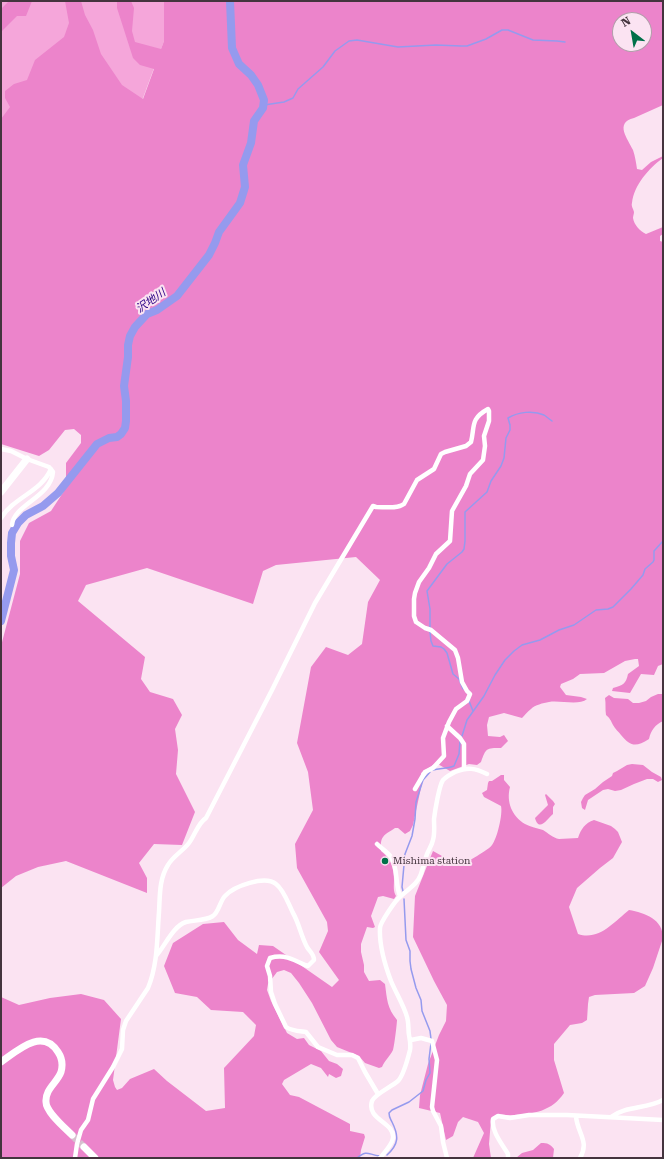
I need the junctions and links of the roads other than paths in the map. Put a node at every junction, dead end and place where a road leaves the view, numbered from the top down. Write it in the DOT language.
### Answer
graph roads {
  1 [pos="1,449"];
  2 [pos="26,459"];
  3 [pos="51,469"];
  4 [pos="1,492"];
  5 [pos="1,518"];
  6 [pos="12,525"];
  7 [pos="447,726"];
  8 [pos="464,769"];
  9 [pos="487,774"];
  10 [pos="415,789"];
  11 [pos="377,844"];
  12 [pos="400,896"];
  13 [pos="156,956"];
  14 [pos="411,1040"];
  15 [pos="1,1062"];
  16 [pos="378,1094"];
  17 [pos="663,1100"];
  18 [pos="576,1116"];
  19 [pos="611,1117"];
  20 [pos="663,1120"];
  21 [pos="72,1135"];
  22 [pos="84,1146"];
  23 [pos="75,1158"];
  24 [pos="94,1158"];
  25 [pos="380,1158"];
  26 [pos="447,1158"];
  27 [pos="508,1158"];
  28 [pos="580,1158"];
  1 -- 2 [label="street"];
  2 -- 3 [label="street"];
  2 -- 4 [label="street"];
  3 -- 5 [label="street"];
  3 -- 6 [label="street"];
  7 -- 8 [label="street"];
  7 -- 10 [label="street"];
  7 -- 13 [label="street"];
  8 -- 9 [label="street"];
  8 -- 12 [label="street"];
  11 -- 12 [label="street"];
  12 -- 14 [label="street"];
  13 -- 16 [label="street"];
  13 -- 23 [label="street"];
  14 -- 16 [label="street"];
  14 -- 26 [label="street"];
  15 -- 21 [label="street"];
  16 -- 25 [label="street"];
  17 -- 19 [label="street"];
  18 -- 19 [label="street"];
  18 -- 27 [label="street"];
  18 -- 28 [label="street"];
  19 -- 20 [label="street"];
  22 -- 24 [label="street"];
}
